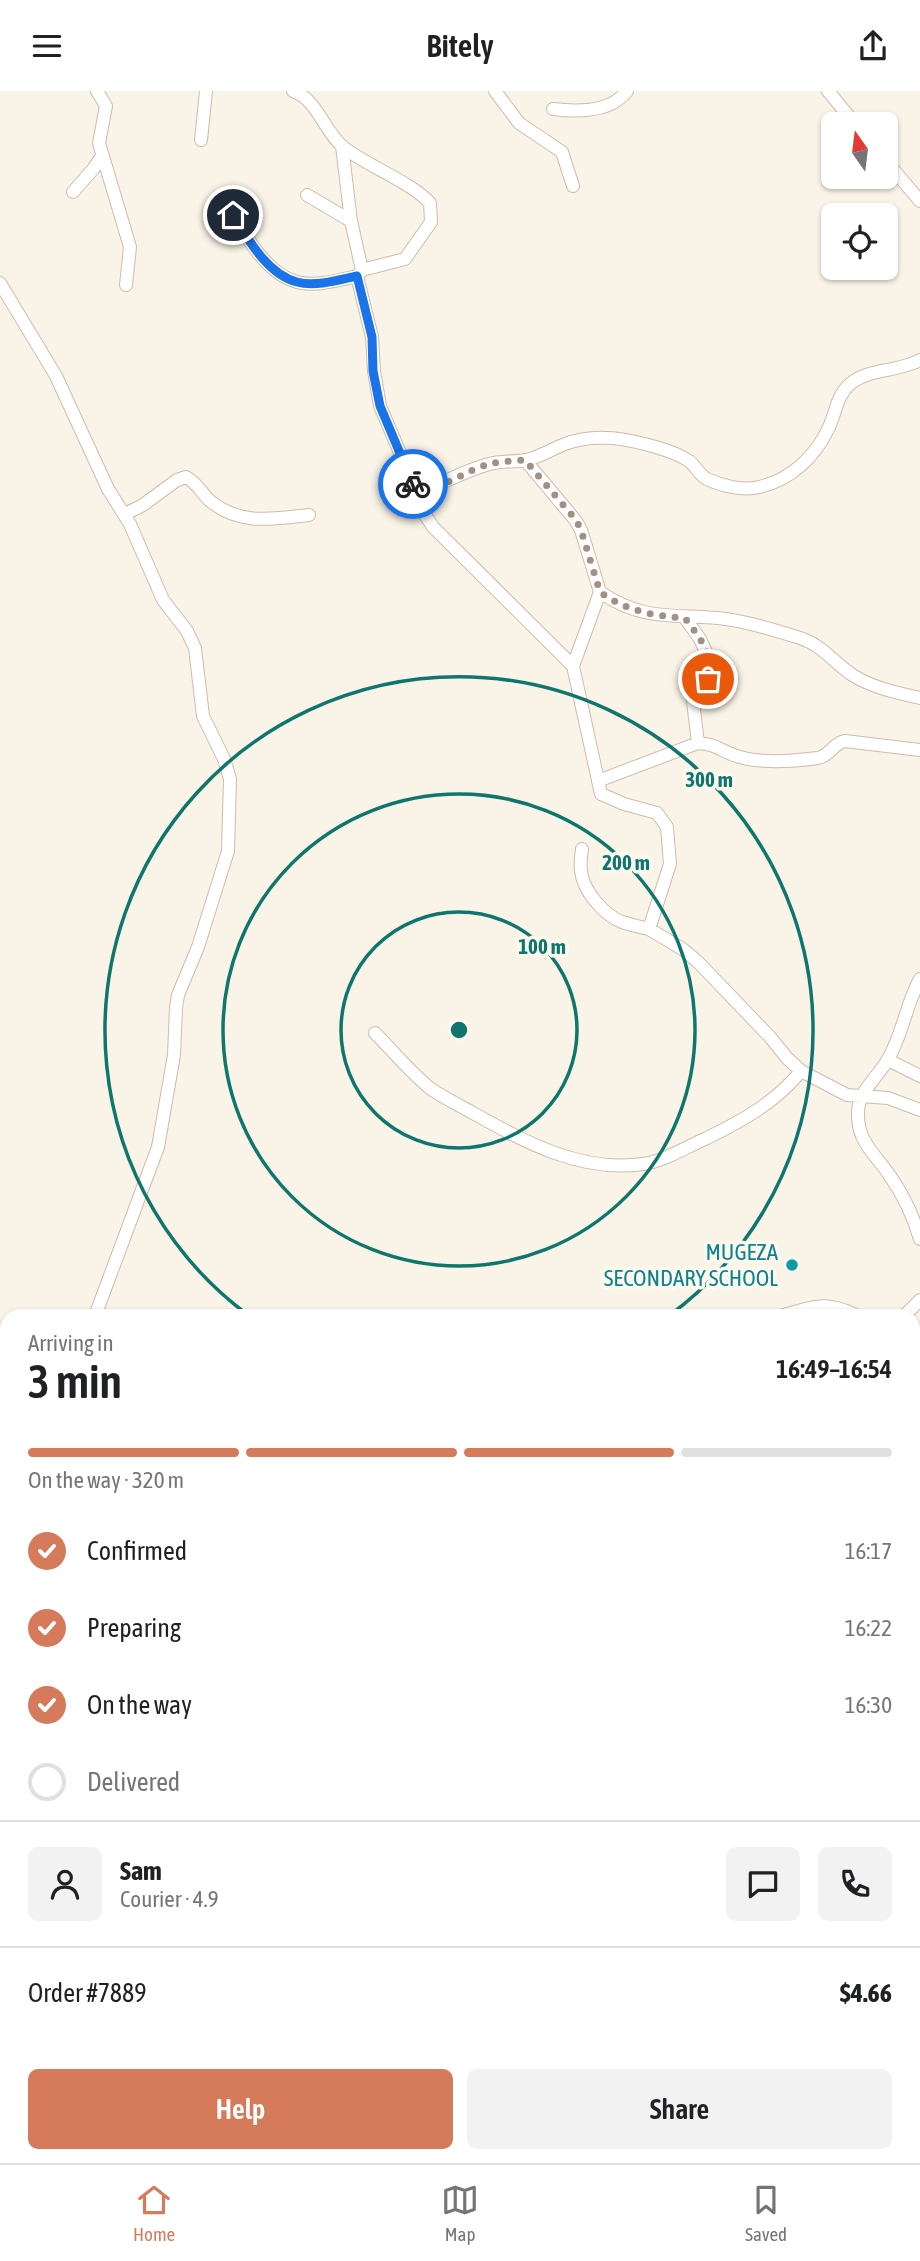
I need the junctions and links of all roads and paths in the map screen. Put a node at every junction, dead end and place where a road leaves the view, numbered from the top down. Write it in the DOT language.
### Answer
graph roads {
  1 [pos="97,91"];
  2 [pos="206,91"];
  3 [pos="495,91"];
  4 [pos="627,91"];
  5 [pos="828,91"];
  6 [pos="299,92"];
  7 [pos="553,109"];
  8 [pos="845,112"];
  9 [pos="201,139"];
  10 [pos="342,146"];
  11 [pos="102,156"];
  12 [pos="898,175"];
  13 [pos="573,186"];
  14 [pos="73,192"];
  15 [pos="307,195"];
  16 [pos="920,201"];
  17 [pos="233,215"];
  18 [pos="351,222"];
  19 [pos="359,273"];
  20 [pos="0,283"];
  21 [pos="126,285"];
  22 [pos="920,360"];
  23 [pos="525,460"];
  24 [pos="415,486"];
  25 [pos="125,514"];
  26 [pos="309,515"];
  27 [pos="600,592"];
  28 [pos="685,618"];
  29 [pos="573,666"];
  30 [pos="920,698"];
  31 [pos="698,743"];
  32 [pos="920,750"];
  33 [pos="598,782"];
  34 [pos="582,849"];
  35 [pos="649,929"];
  36 [pos="920,979"];
  37 [pos="375,1033"];
  38 [pos="888,1060"];
  39 [pos="801,1070"];
  40 [pos="920,1076"];
  41 [pos="863,1095"];
  42 [pos="920,1110"];
  43 [pos="920,1238"];
  44 [pos="98,1309"];
  45 [pos="809,1309"];
  46 [pos="842,1309"];
  1 -- 11 [label="street"];
  2 -- 9 [label="street"];
  3 -- 13 [label="street"];
  4 -- 7 [label="street"];
  5 -- 8 [label="street"];
  6 -- 10 [label="street"];
  10 -- 18 [label="street"];
  10 -- 19 [label="street"];
  11 -- 14 [label="street"];
  11 -- 21 [label="street"];
  12 -- 16 [label="street"];
  15 -- 18 [label="street"];
  17 -- 19 [label="street"];
  18 -- 19 [label="street"];
  19 -- 24 [label="street"];
  20 -- 25 [label="street"];
  22 -- 23 [label="street"];
  23 -- 24 [label="street"];
  23 -- 27 [label="street"];
  24 -- 29 [label="street"];
  25 -- 26 [label="street"];
  25 -- 44 [label="street"];
  27 -- 28 [label="street"];
  27 -- 29 [label="street"];
  28 -- 30 [label="street"];
  28 -- 31 [label="street"];
  29 -- 33 [label="street"];
  31 -- 32 [label="street"];
  31 -- 33 [label="street"];
  33 -- 35 [label="street"];
  34 -- 35 [label="street"];
  35 -- 39 [label="street"];
  36 -- 38 [label="street"];
  37 -- 39 [label="street"];
  38 -- 40 [label="street"];
  38 -- 41 [label="street"];
  39 -- 41 [label="street"];
  41 -- 42 [label="street"];
  41 -- 43 [label="street"];
  45 -- 46 [label="street"];
}
